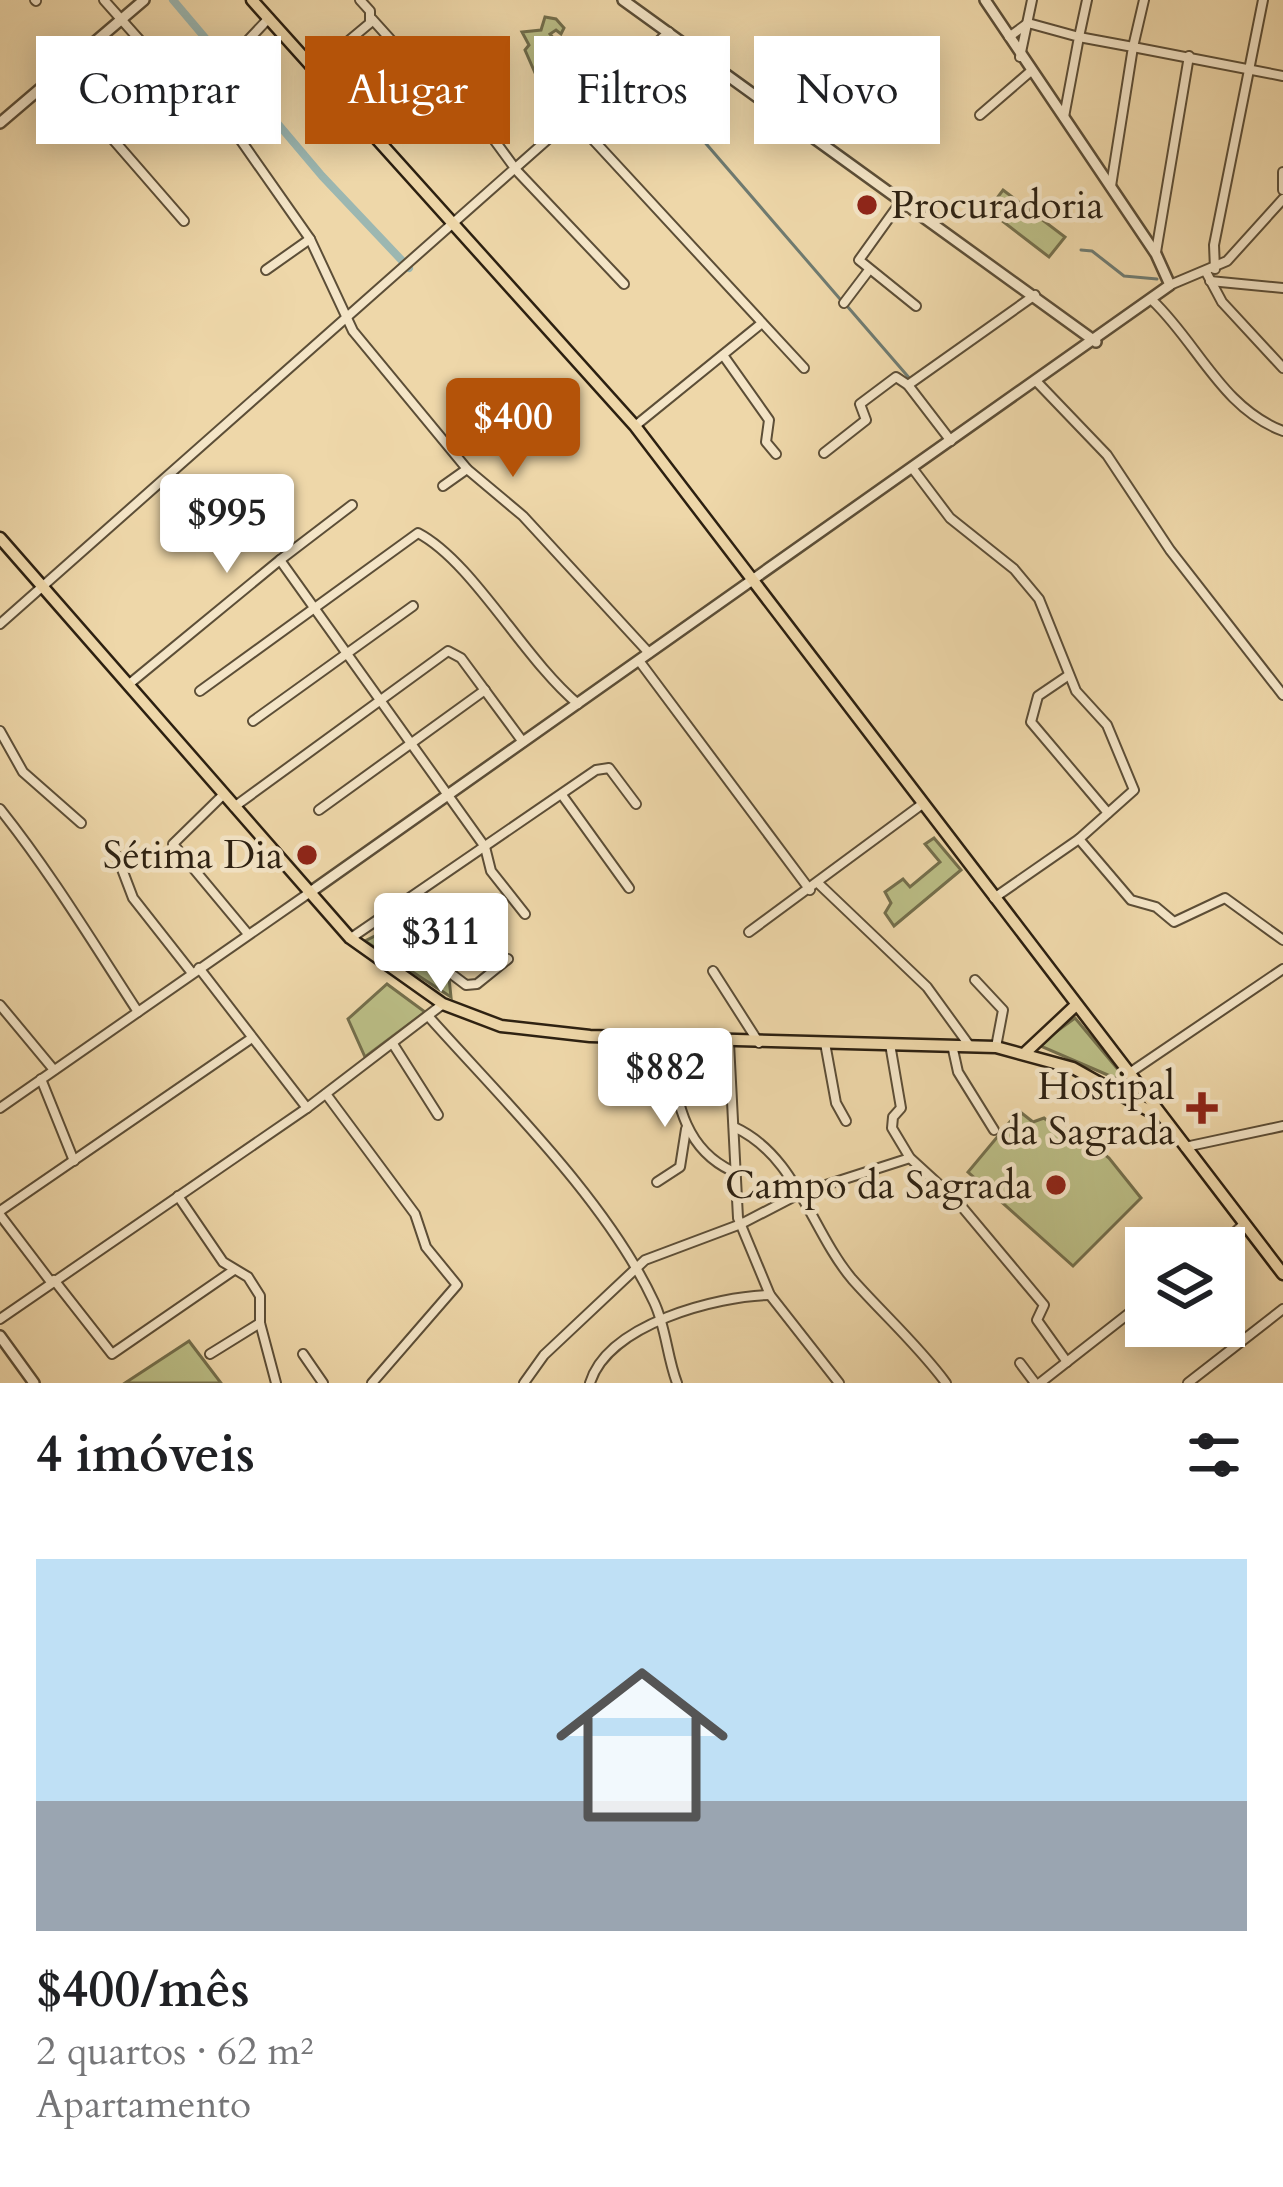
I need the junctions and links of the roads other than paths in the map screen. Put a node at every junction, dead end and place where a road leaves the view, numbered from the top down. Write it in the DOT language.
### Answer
graph roads {
  1 [pos="104,0"];
  2 [pos="144,0"];
  3 [pos="252,0"];
  4 [pos="360,0"];
  5 [pos="622,0"];
  6 [pos="985,0"];
  7 [pos="1032,0"];
  8 [pos="1087,0"];
  9 [pos="1144,0"];
  10 [pos="1263,0"];
  11 [pos="269,18"];
  12 [pos="372,19"];
  13 [pos="121,20"];
  14 [pos="1028,23"];
  15 [pos="670,32"];
  16 [pos="102,36"];
  17 [pos="252,36"];
  18 [pos="353,36"];
  19 [pos="666,36"];
  20 [pos="1079,37"];
  21 [pos="1008,38"];
  22 [pos="1133,47"];
  23 [pos="305,56"];
  24 [pos="1189,56"];
  25 [pos="1020,57"];
  26 [pos="1249,67"];
  27 [pos="1030,71"];
  28 [pos="1283,76"];
  29 [pos="36,93"];
  30 [pos="980,115"];
  31 [pos="1064,117"];
  32 [pos="0,123"];
  33 [pos="117,144"];
  34 [pos="383,144"];
  35 [pos="547,144"];
  36 [pos="597,144"];
  37 [pos="518,171"];
  38 [pos="1283,172"];
  39 [pos="1110,189"];
  40 [pos="1282,192"];
  41 [pos="902,200"];
  42 [pos="184,221"];
  43 [pos="456,226"];
  44 [pos="310,239"];
  45 [pos="1156,254"];
  46 [pos="1212,268"];
  47 [pos="266,270"];
  48 [pos="869,270"];
  49 [pos="624,284"];
  50 [pos="1170,285"];
  51 [pos="1279,289"];
  52 [pos="1037,295"];
  53 [pos="1283,299"];
  54 [pos="1154,301"];
  55 [pos="844,302"];
  56 [pos="916,305"];
  57 [pos="349,319"];
  58 [pos="762,323"];
  59 [pos="1096,341"];
  60 [pos="723,355"];
  61 [pos="804,368"];
  62 [pos="1283,368"];
  63 [pos="1037,382"];
  64 [pos="908,385"];
  65 [pos="635,427"];
  66 [pos="1283,431"];
  67 [pos="952,442"];
  68 [pos="824,453"];
  69 [pos="776,454"];
  70 [pos="467,469"];
  71 [pos="913,469"];
  72 [pos="443,486"];
  73 [pos="352,505"];
  74 [pos="0,538"];
  75 [pos="280,560"];
  76 [pos="752,582"];
  77 [pos="44,588"];
  78 [pos="413,606"];
  79 [pos="314,609"];
  80 [pos="0,624"];
  81 [pos="348,654"];
  82 [pos="645,658"];
  83 [pos="1069,675"];
  84 [pos="127,686"];
  85 [pos="485,690"];
  86 [pos="200,691"];
  87 [pos="1283,695"];
  88 [pos="377,701"];
  89 [pos="578,704"];
  90 [pos="253,721"];
  91 [pos="0,731"];
  92 [pos="523,742"];
  93 [pos="412,747"];
  94 [pos="224,794"];
  95 [pos="562,795"];
  96 [pos="447,796"];
  97 [pos="636,803"];
  98 [pos="921,805"];
  99 [pos="234,807"];
  100 [pos="0,809"];
  101 [pos="319,810"];
  102 [pos="1108,813"];
  103 [pos="81,823"];
  104 [pos="1079,839"];
  105 [pos="485,847"];
  106 [pos="117,856"];
  107 [pos="814,887"];
  108 [pos="629,888"];
  109 [pos="309,893"];
  110 [pos="994,898"];
  111 [pos="391,913"];
  112 [pos="525,914"];
  113 [pos="749,932"];
  114 [pos="248,934"];
  115 [pos="350,938"];
  116 [pos="1283,940"];
  117 [pos="508,959"];
  118 [pos="1283,969"];
  119 [pos="195,971"];
  120 [pos="712,971"];
  121 [pos="975,980"];
  122 [pos="443,1004"];
  123 [pos="0,1005"];
  124 [pos="1076,1006"];
  125 [pos="138,1012"];
  126 [pos="429,1017"];
  127 [pos="249,1040"];
  128 [pos="667,1041"];
  129 [pos="729,1043"];
  130 [pos="759,1043"];
  131 [pos="825,1043"];
  132 [pos="393,1044"];
  133 [pos="890,1044"];
  134 [pos="952,1045"];
  135 [pos="969,1045"];
  136 [pos="996,1047"];
  137 [pos="1026,1052"];
  138 [pos="54,1070"];
  139 [pos="1128,1074"];
  140 [pos="41,1079"];
  141 [pos="326,1094"];
  142 [pos="0,1108"];
  143 [pos="307,1108"];
  144 [pos="438,1115"];
  145 [pos="1161,1118"];
  146 [pos="846,1120"];
  147 [pos="1283,1126"];
  148 [pos="687,1127"];
  149 [pos="734,1127"];
  150 [pos="994,1130"];
  151 [pos="1185,1147"];
  152 [pos="910,1158"];
  153 [pos="74,1161"];
  154 [pos="733,1171"];
  155 [pos="657,1182"];
  156 [pos="801,1192"];
  157 [pos="178,1196"];
  158 [pos="0,1213"];
  159 [pos="1244,1224"];
  160 [pos="741,1225"];
  161 [pos="1241,1227"];
  162 [pos="634,1269"];
  163 [pos="234,1270"];
  164 [pos="1283,1274"];
  165 [pos="52,1281"];
  166 [pos="770,1294"];
  167 [pos="1283,1310"];
  168 [pos="1125,1316"];
  169 [pos="0,1319"];
  170 [pos="661,1321"];
  171 [pos="260,1323"];
  172 [pos="0,1336"];
  173 [pos="210,1354"];
  174 [pos="303,1354"];
  175 [pos="1067,1362"];
  176 [pos="1020,1364"];
  177 [pos="34,1383"];
  178 [pos="275,1383"];
  179 [pos="323,1383"];
  180 [pos="372,1383"];
  181 [pos="524,1383"];
  182 [pos="590,1383"];
  183 [pos="676,1383"];
  184 [pos="839,1383"];
  185 [pos="946,1383"];
  186 [pos="1038,1383"];
  187 [pos="1188,1383"];
  1 -- 13 [label="street"];
  2 -- 13 [label="street"];
  3 -- 11 [label="main road"];
  4 -- 12 [label="street"];
  5 -- 15 [label="street"];
  6 -- 21 [label="street"];
  7 -- 14 [label="street"];
  8 -- 20 [label="street"];
  9 -- 22 [label="street"];
  10 -- 26 [label="street"];
  11 -- 17 [label="street"];
  11 -- 23 [label="main road"];
  12 -- 18 [label="street"];
  12 -- 37 [label="street"];
  13 -- 16 [label="street"];
  13 -- 44 [label="street"];
  14 -- 20 [label="street"];
  14 -- 21 [label="street"];
  14 -- 25 [label="street"];
  15 -- 19 [label="street"];
  15 -- 41 [label="street"];
  20 -- 22 [label="street"];
  20 -- 31 [label="street"];
  21 -- 25 [label="street"];
  22 -- 24 [label="street"];
  22 -- 39 [label="street"];
  24 -- 26 [label="street"];
  24 -- 45 [label="street"];
  25 -- 27 [label="street"];
  26 -- 28 [label="street"];
  26 -- 46 [label="street"];
  27 -- 30 [label="street"];
  27 -- 31 [label="street"];
  29 -- 32 [label="street"];
  31 -- 39 [label="street"];
  33 -- 42 [label="street"];
  34 -- 43 [label="main road"];
  35 -- 37 [label="street"];
  36 -- 58 [label="street"];
  37 -- 43 [label="street"];
  37 -- 49 [label="street"];
  38 -- 40 [label="street"];
  39 -- 45 [label="street"];
  40 -- 46 [label="street"];
  41 -- 48 [label="street"];
  41 -- 52 [label="street"];
  43 -- 57 [label="street"];
  43 -- 65 [label="main road"];
  44 -- 47 [label="street"];
  44 -- 57 [label="street"];
  45 -- 50 [label="street"];
  46 -- 50 [label="street"];
  46 -- 51 [label="street"];
  46 -- 62 [label="street"];
  48 -- 55 [label="street"];
  48 -- 56 [label="street"];
  50 -- 54 [label="street"];
  51 -- 53 [label="street"];
  52 -- 59 [label="street"];
  52 -- 64 [label="street"];
  54 -- 59 [label="street"];
  54 -- 66 [label="street"];
  57 -- 70 [label="street"];
  57 -- 77 [label="street"];
  58 -- 60 [label="street"];
  58 -- 61 [label="street"];
  59 -- 63 [label="street"];
  60 -- 65 [label="street"];
  60 -- 69 [label="street"];
  63 -- 67 [label="street"];
  63 -- 87 [label="street"];
  64 -- 67 [label="street"];
  64 -- 68 [label="street"];
  65 -- 76 [label="main road"];
  67 -- 71 [label="street"];
  70 -- 72 [label="street"];
  70 -- 82 [label="street"];
  71 -- 76 [label="street"];
  71 -- 83 [label="street"];
  73 -- 75 [label="street"];
  74 -- 77 [label="main road"];
  75 -- 79 [label="street"];
  75 -- 84 [label="street"];
  76 -- 82 [label="street"];
  76 -- 98 [label="main road"];
  77 -- 80 [label="street"];
  77 -- 84 [label="main road"];
  78 -- 81 [label="street"];
  79 -- 81 [label="street"];
  79 -- 86 [label="street"];
  79 -- 89 [label="street"];
  81 -- 88 [label="street"];
  81 -- 90 [label="street"];
  82 -- 89 [label="street"];
  82 -- 107 [label="street"];
  83 -- 102 [label="street"];
  83 -- 102 [label="street"];
  84 -- 94 [label="main road"];
  85 -- 88 [label="street"];
  85 -- 92 [label="street"];
  85 -- 93 [label="street"];
  88 -- 93 [label="street"];
  88 -- 99 [label="street"];
  89 -- 92 [label="street"];
  91 -- 103 [label="street"];
  92 -- 96 [label="street"];
  93 -- 96 [label="street"];
  93 -- 101 [label="street"];
  94 -- 99 [label="main road"];
  94 -- 114 [label="street"];
  95 -- 97 [label="street"];
  95 -- 105 [label="street"];
  95 -- 108 [label="street"];
  96 -- 105 [label="street"];
  96 -- 109 [label="street"];
  98 -- 107 [label="street"];
  98 -- 110 [label="main road"];
  99 -- 109 [label="main road"];
  100 -- 125 [label="street"];
  102 -- 104 [label="street"];
  104 -- 110 [label="street"];
  104 -- 116 [label="street"];
  105 -- 111 [label="street"];
  105 -- 112 [label="street"];
  106 -- 119 [label="street"];
  107 -- 113 [label="street"];
  107 -- 135 [label="street"];
  109 -- 114 [label="street"];
  109 -- 115 [label="main road"];
  110 -- 124 [label="main road"];
  111 -- 115 [label="street"];
  111 -- 117 [label="street"];
  114 -- 119 [label="street"];
  115 -- 122 [label="main road"];
  118 -- 139 [label="street"];
  119 -- 125 [label="street"];
  119 -- 127 [label="street"];
  120 -- 130 [label="street"];
  121 -- 136 [label="street"];
  122 -- 126 [label="street"];
  122 -- 128 [label="main road"];
  123 -- 138 [label="street"];
  124 -- 137 [label="main road"];
  124 -- 139 [label="main road"];
  125 -- 138 [label="street"];
  126 -- 132 [label="street"];
  126 -- 162 [label="street"];
  127 -- 143 [label="street"];
  127 -- 153 [label="street"];
  128 -- 129 [label="main road"];
  128 -- 148 [label="street"];
  129 -- 130 [label="main road"];
  129 -- 149 [label="street"];
  130 -- 131 [label="main road"];
  131 -- 133 [label="main road"];
  131 -- 146 [label="street"];
  132 -- 141 [label="street"];
  132 -- 144 [label="street"];
  133 -- 134 [label="main road"];
  133 -- 152 [label="street"];
  134 -- 135 [label="main road"];
  134 -- 150 [label="street"];
  135 -- 136 [label="main road"];
  136 -- 137 [label="main road"];
  137 -- 145 [label="main road"];
  138 -- 140 [label="street"];
  139 -- 145 [label="main road"];
  140 -- 142 [label="street"];
  140 -- 153 [label="street"];
  141 -- 143 [label="street"];
  141 -- 180 [label="street"];
  143 -- 157 [label="street"];
  145 -- 151 [label="main road"];
  147 -- 151 [label="street"];
  148 -- 154 [label="street"];
  148 -- 155 [label="street"];
  149 -- 154 [label="street"];
  149 -- 156 [label="street"];
  151 -- 159 [label="main road"];
  152 -- 156 [label="street"];
  152 -- 175 [label="street"];
  153 -- 158 [label="street"];
  154 -- 160 [label="street"];
  156 -- 160 [label="street"];
  156 -- 185 [label="street"];
  157 -- 163 [label="street"];
  157 -- 165 [label="street"];
  158 -- 165 [label="street"];
  159 -- 161 [label="street"];
  159 -- 164 [label="main road"];
  160 -- 162 [label="street"];
  160 -- 166 [label="street"];
  162 -- 170 [label="street"];
  162 -- 181 [label="street"];
  163 -- 165 [label="street"];
  163 -- 171 [label="street"];
  165 -- 169 [label="street"];
  166 -- 170 [label="street"];
  166 -- 184 [label="street"];
  167 -- 187 [label="street"];
  168 -- 175 [label="street"];
  170 -- 182 [label="street"];
  170 -- 183 [label="street"];
  171 -- 173 [label="street"];
  171 -- 178 [label="street"];
  172 -- 177 [label="street"];
  174 -- 179 [label="street"];
  175 -- 186 [label="street"];
  176 -- 186 [label="street"];
}
